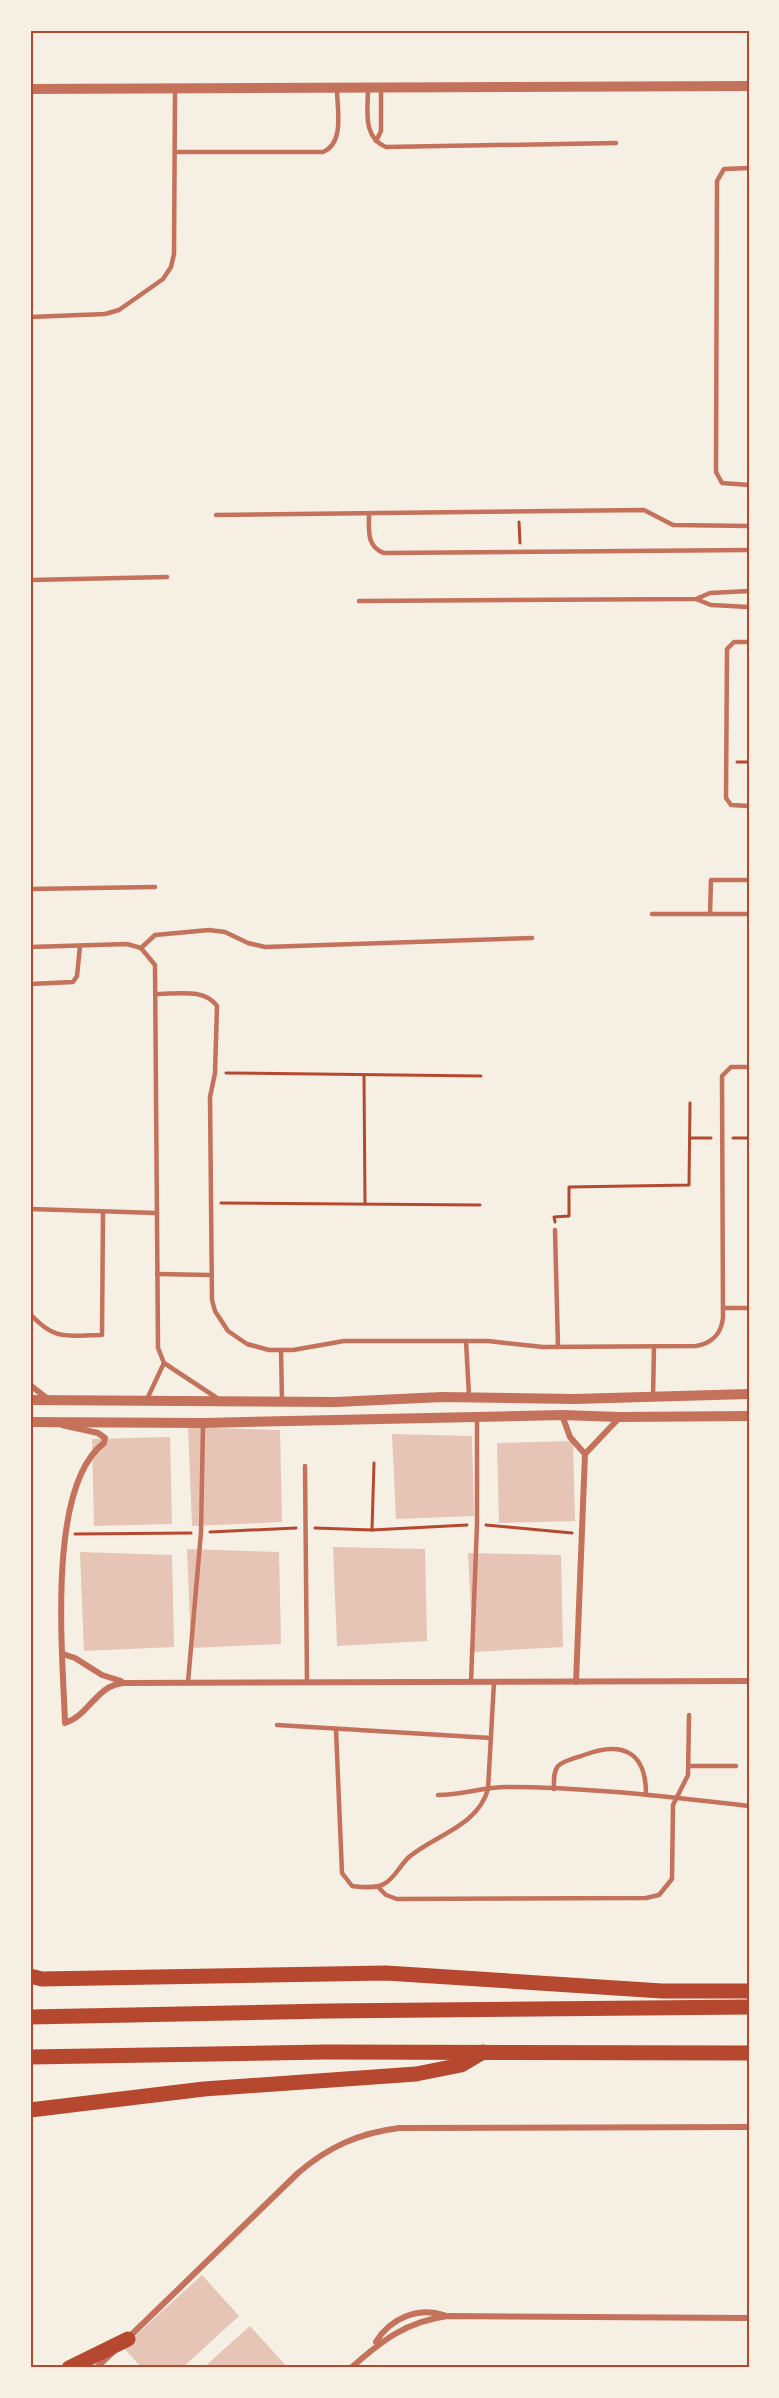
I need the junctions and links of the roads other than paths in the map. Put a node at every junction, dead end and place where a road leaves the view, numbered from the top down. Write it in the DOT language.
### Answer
graph roads {
  1 [pos="749,86"];
  2 [pos="337,88"];
  3 [pos="368,88"];
  4 [pos="381,88"];
  5 [pos="30,89"];
  6 [pos="175,91"];
  7 [pos="376,141"];
  8 [pos="616,143"];
  9 [pos="176,152"];
  10 [pos="749,168"];
  11 [pos="30,318"];
  12 [pos="749,485"];
  13 [pos="369,513"];
  14 [pos="216,515"];
  15 [pos="749,526"];
  16 [pos="749,550"];
  17 [pos="167,577"];
  18 [pos="30,580"];
  19 [pos="749,591"];
  20 [pos="696,599"];
  21 [pos="359,601"];
  22 [pos="749,607"];
  23 [pos="749,642"];
  24 [pos="749,806"];
  25 [pos="749,880"];
  26 [pos="155,887"];
  27 [pos="30,889"];
  28 [pos="652,914"];
  29 [pos="711,914"];
  30 [pos="749,914"];
  31 [pos="532,938"];
  32 [pos="80,946"];
  33 [pos="30,947"];
  34 [pos="141,948"];
  35 [pos="30,984"];
  36 [pos="157,994"];
  37 [pos="749,1067"];
  38 [pos="30,1209"];
  39 [pos="103,1212"];
  40 [pos="157,1213"];
  41 [pos="555,1230"];
  42 [pos="157,1274"];
  43 [pos="210,1275"];
  44 [pos="723,1308"];
  45 [pos="749,1308"];
  46 [pos="30,1314"];
  47 [pos="466,1341"];
  48 [pos="654,1346"];
  49 [pos="558,1347"];
  50 [pos="281,1350"];
  51 [pos="164,1363"];
  52 [pos="30,1384"];
  53 [pos="749,1394"];
  54 [pos="469,1398"];
  55 [pos="621,1398"];
  56 [pos="653,1398"];
  57 [pos="219,1399"];
  58 [pos="30,1400"];
  59 [pos="51,1401"];
  60 [pos="146,1401"];
  61 [pos="282,1401"];
  62 [pos="562,1415"];
  63 [pos="749,1416"];
  64 [pos="477,1418"];
  65 [pos="620,1418"];
  66 [pos="30,1422"];
  67 [pos="57,1423"];
  68 [pos="204,1423"];
  69 [pos="585,1454"];
  70 [pos="305,1466"];
  71 [pos="63,1654"];
  72 [pos="308,1681"];
  73 [pos="749,1681"];
  74 [pos="188,1682"];
  75 [pos="471,1682"];
  76 [pos="494,1682"];
  77 [pos="576,1682"];
  78 [pos="124,1683"];
  79 [pos="689,1715"];
  80 [pos="277,1725"];
  81 [pos="336,1730"];
  82 [pos="491,1738"];
  83 [pos="689,1766"];
  84 [pos="736,1766"];
  85 [pos="488,1789"];
  86 [pos="554,1789"];
  87 [pos="646,1794"];
  88 [pos="438,1795"];
  89 [pos="676,1798"];
  90 [pos="749,1806"];
  91 [pos="378,1887"];
  92 [pos="30,1976"];
  93 [pos="749,1991"];
  94 [pos="749,2007"];
  95 [pos="30,2017"];
  96 [pos="483,2052"];
  97 [pos="749,2053"];
  98 [pos="30,2057"];
  99 [pos="30,2110"];
  100 [pos="749,2127"];
  101 [pos="749,2318"];
  102 [pos="128,2339"];
  103 [pos="69,2368"];
  104 [pos="96,2368"];
  105 [pos="351,2368"];
  1 -- 4 [label="street"];
  2 -- 3 [label="street"];
  2 -- 6 [label="street"];
  2 -- 9 [label="lane"];
  3 -- 4 [label="street"];
  3 -- 7 [label="lane"];
  4 -- 7 [label="lane"];
  5 -- 6 [label="street"];
  6 -- 9 [label="lane"];
  7 -- 8 [label="lane"];
  9 -- 11 [label="lane"];
  10 -- 12 [label="lane"];
  13 -- 14 [label="lane"];
  13 -- 15 [label="lane"];
  13 -- 16 [label="lane"];
  17 -- 18 [label="lane"];
  19 -- 20 [label="lane"];
  20 -- 21 [label="lane"];
  20 -- 22 [label="lane"];
  23 -- 24 [label="lane"];
  25 -- 29 [label="lane"];
  26 -- 27 [label="lane"];
  28 -- 29 [label="lane"];
  29 -- 30 [label="lane"];
  31 -- 34 [label="lane"];
  32 -- 33 [label="lane"];
  32 -- 34 [label="lane"];
  32 -- 35 [label="lane"];
  34 -- 36 [label="lane"];
  36 -- 40 [label="lane"];
  36 -- 43 [label="lane"];
  37 -- 44 [label="lane"];
  38 -- 39 [label="lane"];
  39 -- 40 [label="lane"];
  39 -- 46 [label="lane"];
  40 -- 42 [label="lane"];
  41 -- 49 [label="lane"];
  42 -- 43 [label="lane"];
  42 -- 51 [label="lane"];
  43 -- 50 [label="lane"];
  44 -- 45 [label="lane"];
  44 -- 48 [label="lane"];
  47 -- 49 [label="lane"];
  47 -- 50 [label="lane"];
  47 -- 54 [label="lane"];
  48 -- 49 [label="lane"];
  48 -- 56 [label="lane"];
  50 -- 61 [label="lane"];
  51 -- 57 [label="lane"];
  51 -- 60 [label="lane"];
  52 -- 59 [label="street"];
  53 -- 56 [label="street"];
  54 -- 55 [label="street"];
  54 -- 61 [label="street"];
  55 -- 56 [label="street"];
  55 -- 62 [label="street"];
  57 -- 60 [label="street"];
  57 -- 61 [label="street"];
  58 -- 59 [label="street"];
  59 -- 60 [label="street"];
  62 -- 64 [label="street"];
  62 -- 65 [label="street"];
  62 -- 69 [label="street"];
  63 -- 65 [label="street"];
  64 -- 68 [label="street"];
  64 -- 75 [label="lane"];
  65 -- 69 [label="street"];
  66 -- 67 [label="street"];
  67 -- 68 [label="street"];
  67 -- 71 [label="street"];
  68 -- 74 [label="lane"];
  69 -- 77 [label="street"];
  70 -- 72 [label="lane"];
  71 -- 78 [label="street"];
  71 -- 78 [label="street"];
  72 -- 74 [label="street"];
  72 -- 75 [label="street"];
  73 -- 77 [label="street"];
  74 -- 78 [label="street"];
  75 -- 76 [label="street"];
  76 -- 77 [label="street"];
  76 -- 82 [label="lane"];
  79 -- 83 [label="lane"];
  80 -- 81 [label="lane"];
  81 -- 82 [label="lane"];
  81 -- 91 [label="lane"];
  82 -- 85 [label="lane"];
  83 -- 84 [label="lane"];
  83 -- 89 [label="lane"];
  85 -- 86 [label="lane"];
  85 -- 88 [label="lane"];
  85 -- 91 [label="lane"];
  86 -- 87 [label="lane"];
  86 -- 87 [label="lane"];
  87 -- 89 [label="lane"];
  89 -- 90 [label="lane"];
  89 -- 91 [label="lane"];
  92 -- 93 [label="highway"];
  94 -- 95 [label="highway"];
  96 -- 97 [label="highway"];
  96 -- 98 [label="highway"];
  96 -- 99 [label="highway"];
  100 -- 102 [label="street"];
  101 -- 105 [label="street"];
  102 -- 103 [label="highway"];
  102 -- 104 [label="street"];
}
